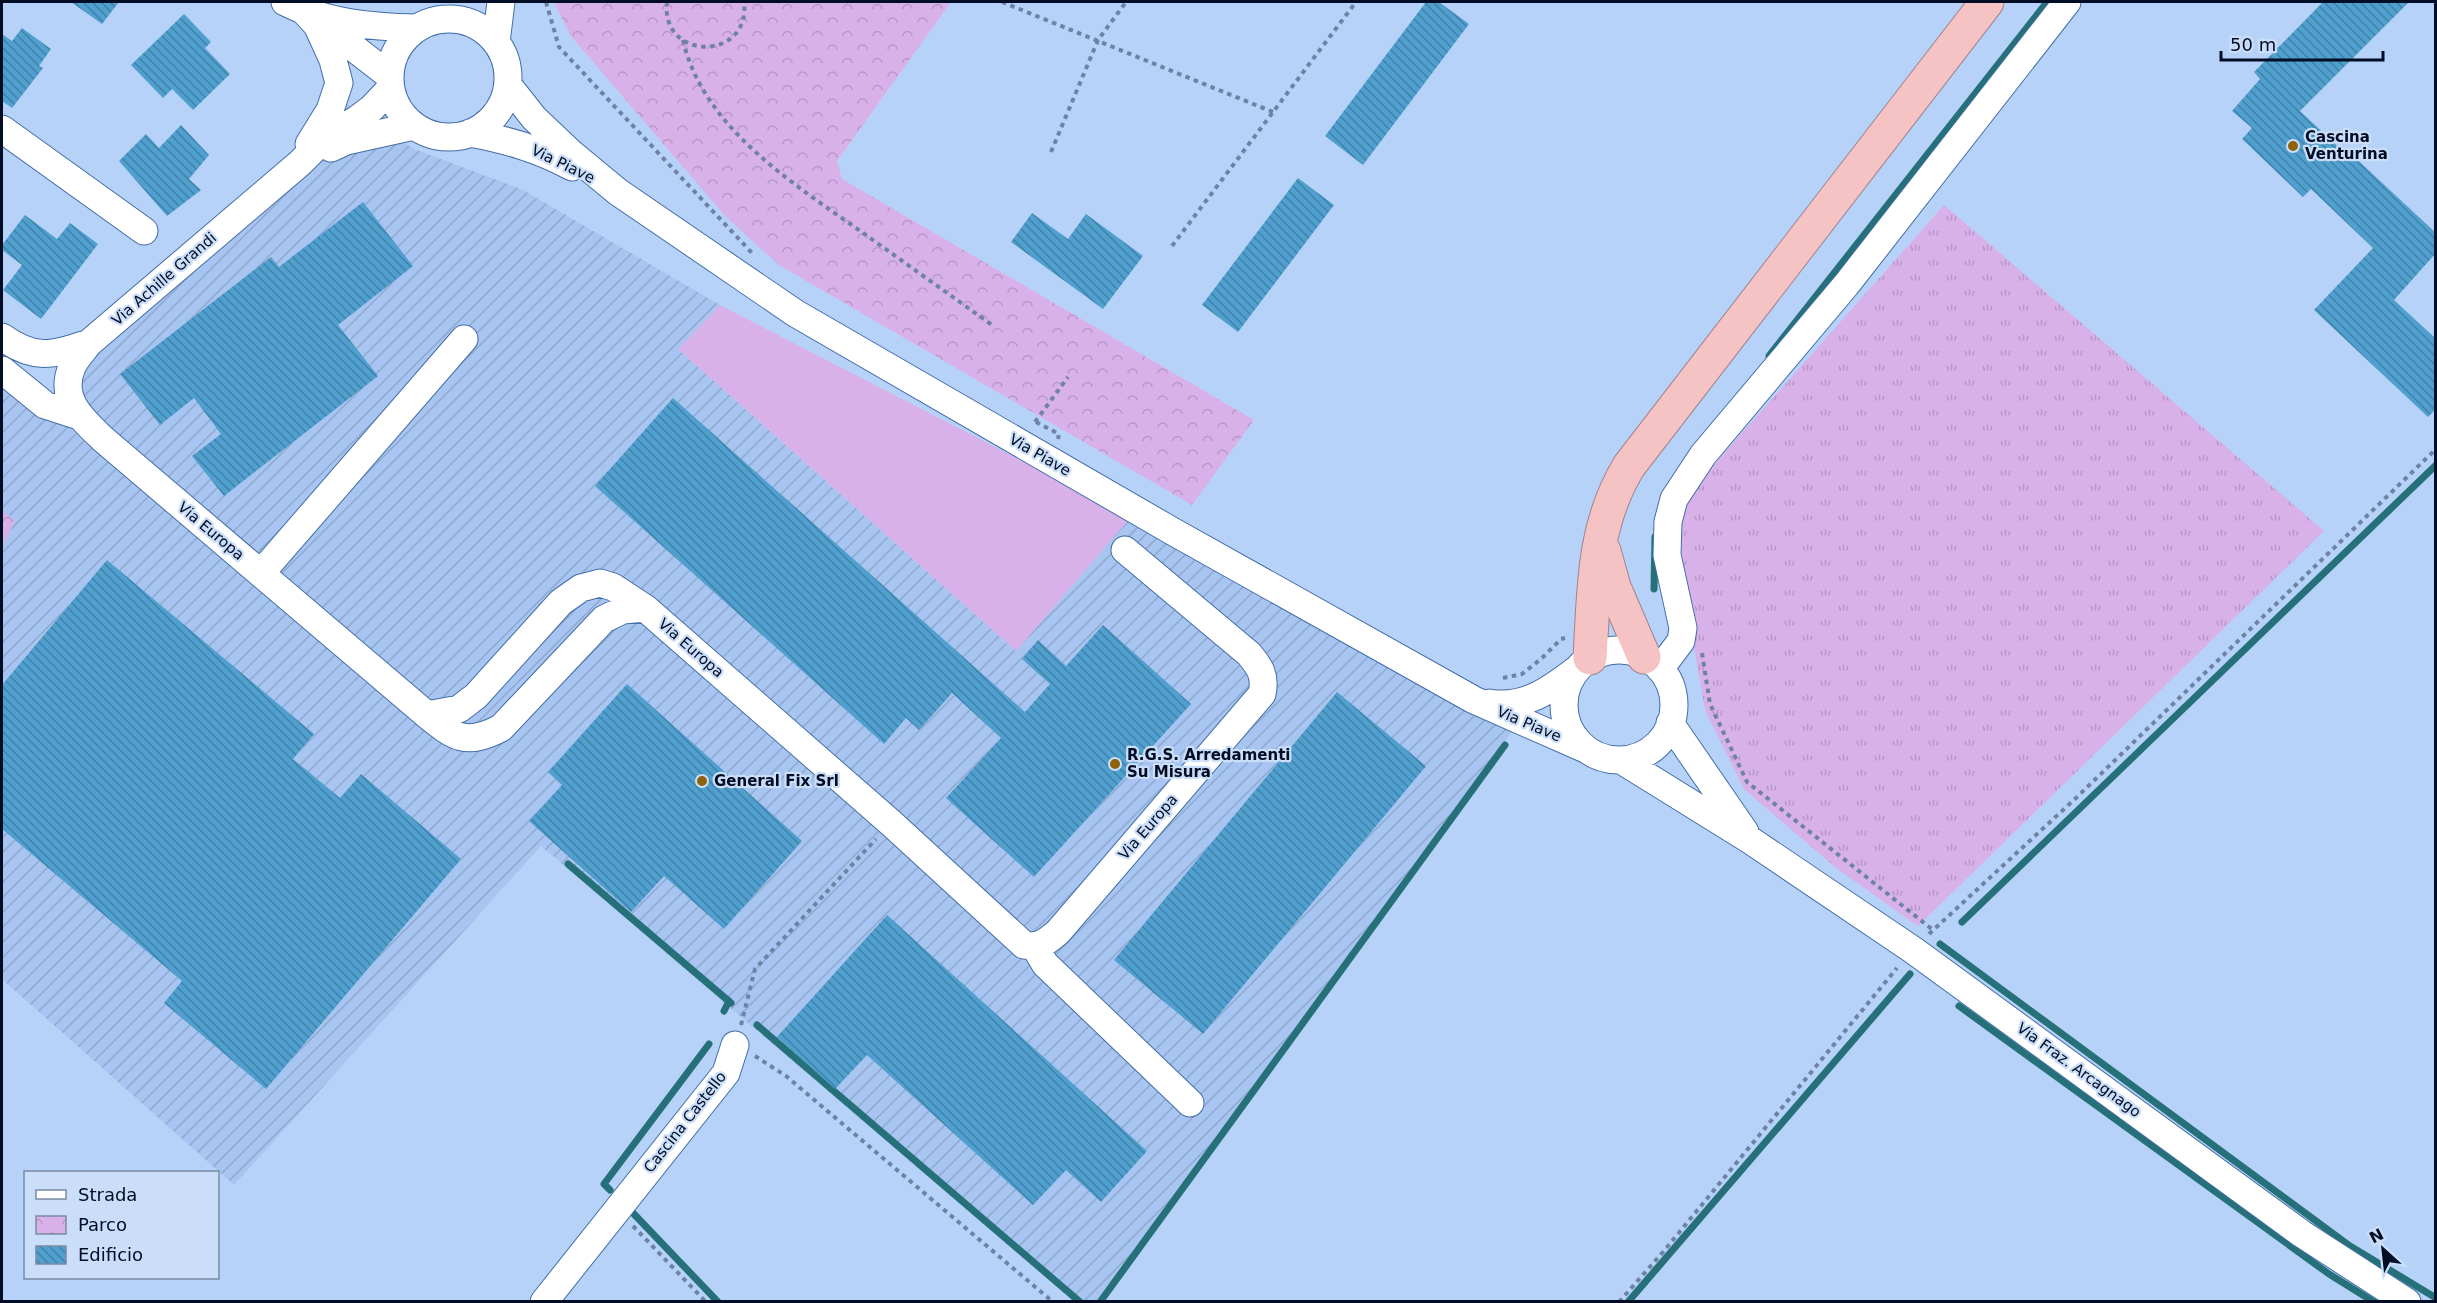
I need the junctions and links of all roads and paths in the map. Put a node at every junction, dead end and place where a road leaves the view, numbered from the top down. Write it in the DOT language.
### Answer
graph roads {
  1 [pos="469,2"];
  2 [pos="501,2"];
  3 [pos="546,2"];
  4 [pos="667,2"];
  5 [pos="744,2"];
  6 [pos="1002,2"];
  7 [pos="1126,2"];
  8 [pos="1356,2"];
  9 [pos="1987,2"];
  10 [pos="2067,2"];
  11 [pos="302,13"];
  12 [pos="449,19"];
  13 [pos="417,28"];
  14 [pos="683,40"];
  15 [pos="1098,40"];
  16 [pos="496,42"];
  17 [pos="390,82"];
  18 [pos="508,85"];
  19 [pos="1273,112"];
  20 [pos="414,126"];
  21 [pos="2,129"];
  22 [pos="470,133"];
  23 [pos="1051,152"];
  24 [pos="300,163"];
  25 [pos="618,192"];
  26 [pos="144,231"];
  27 [pos="1172,246"];
  28 [pos="756,257"];
  29 [pos="992,325"];
  30 [pos="2,337"];
  31 [pos="464,339"];
  32 [pos="89,343"];
  33 [pos="2,365"];
  34 [pos="72,366"];
  35 [pos="2,370"];
  36 [pos="1068,377"];
  37 [pos="79,416"];
  38 [pos="1035,422"];
  39 [pos="1030,429"];
  40 [pos="1056,447"];
  41 [pos="2436,449"];
  42 [pos="1601,534"];
  43 [pos="1125,550"];
  44 [pos="261,573"];
  45 [pos="645,608"];
  46 [pos="1683,628"];
  47 [pos="1586,654"];
  48 [pos="1652,663"];
  49 [pos="1498,679"];
  50 [pos="1473,700"];
  51 [pos="427,714"];
  52 [pos="1670,723"];
  53 [pos="1584,748"];
  54 [pos="1621,760"];
  55 [pos="891,823"];
  56 [pos="1750,840"];
  57 [pos="1934,930"];
  58 [pos="1035,947"];
  59 [pos="1913,950"];
  60 [pos="735,1045"];
  61 [pos="1190,1103"];
  62 [pos="616,1209"];
  63 [pos="544,1302"];
  64 [pos="706,1302"];
  65 [pos="1053,1302"];
  66 [pos="1619,1302"];
  67 [pos="2407,1302"];
  1 -- 12 [label="street"];
  2 -- 16 [label="street"];
  3 -- 28 [label="path"];
  4 -- 14 [label="path"];
  5 -- 14 [label="path"];
  6 -- 15 [label="path"];
  7 -- 15 [label="path"];
  8 -- 19 [label="path"];
  9 -- 42 [label="highway"];
  10 -- 46 [label="street"];
  11 -- 13 [label="street"];
  11 -- 17 [label="street"];
  11 -- 24 [label="street, Via Achille Grandi"];
  12 -- 13 [label="street"];
  12 -- 16 [label="street"];
  13 -- 17 [label="street"];
  14 -- 29 [label="path"];
  15 -- 19 [label="path"];
  15 -- 23 [label="path"];
  16 -- 18 [label="street, Via Piave"];
  17 -- 20 [label="street"];
  17 -- 24 [label="street, Via Achille Grandi"];
  18 -- 22 [label="street"];
  18 -- 25 [label="street, Via Piave"];
  19 -- 27 [label="path"];
  20 -- 22 [label="street, Via Piave"];
  20 -- 24 [label="street, Via Achille Grandi"];
  21 -- 26 [label="street"];
  22 -- 25 [label="street, Via Piave"];
  24 -- 32 [label="street, Via Achille Grandi"];
  25 -- 50 [label="street, Via Piave"];
  30 -- 32 [label="street"];
  31 -- 44 [label="street"];
  32 -- 34 [label="street, Via Achille Grandi"];
  33 -- 34 [label="street"];
  34 -- 37 [label="street"];
  35 -- 37 [label="street"];
  36 -- 38 [label="path"];
  37 -- 44 [label="street, Via Europa"];
  38 -- 39 [label="path"];
  38 -- 40 [label="path"];
  41 -- 57 [label="path"];
  42 -- 47 [label="highway"];
  42 -- 48 [label="highway"];
  43 -- 58 [label="street, Via Europa"];
  44 -- 51 [label="street, Via Europa"];
  45 -- 51 [label="street, Via Europa"];
  45 -- 51 [label="street, Via Europa"];
  45 -- 55 [label="street, Via Europa"];
  46 -- 48 [label="street"];
  46 -- 57 [label="path"];
  47 -- 48 [label="street, Via Piave"];
  47 -- 49 [label="path"];
  47 -- 50 [label="street, Via Piave"];
  47 -- 53 [label="street, Via Piave"];
  48 -- 52 [label="street"];
  50 -- 53 [label="street, Via Piave"];
  52 -- 54 [label="street"];
  52 -- 56 [label="street"];
  53 -- 54 [label="street, Via Piave"];
  54 -- 56 [label="street, Via Piave"];
  55 -- 58 [label="street, Via Europa"];
  55 -- 60 [label="path"];
  56 -- 59 [label="street, Via Fraz. Arcagnago"];
  57 -- 59 [label="path"];
  58 -- 61 [label="street, Via Europa"];
  59 -- 66 [label="path"];
  59 -- 67 [label="street, Via Fraz. Arcagnago"];
  60 -- 62 [label="street, Cascina Castello"];
  60 -- 65 [label="path"];
  62 -- 63 [label="street, Cascina Castello"];
  62 -- 64 [label="path"];
}
